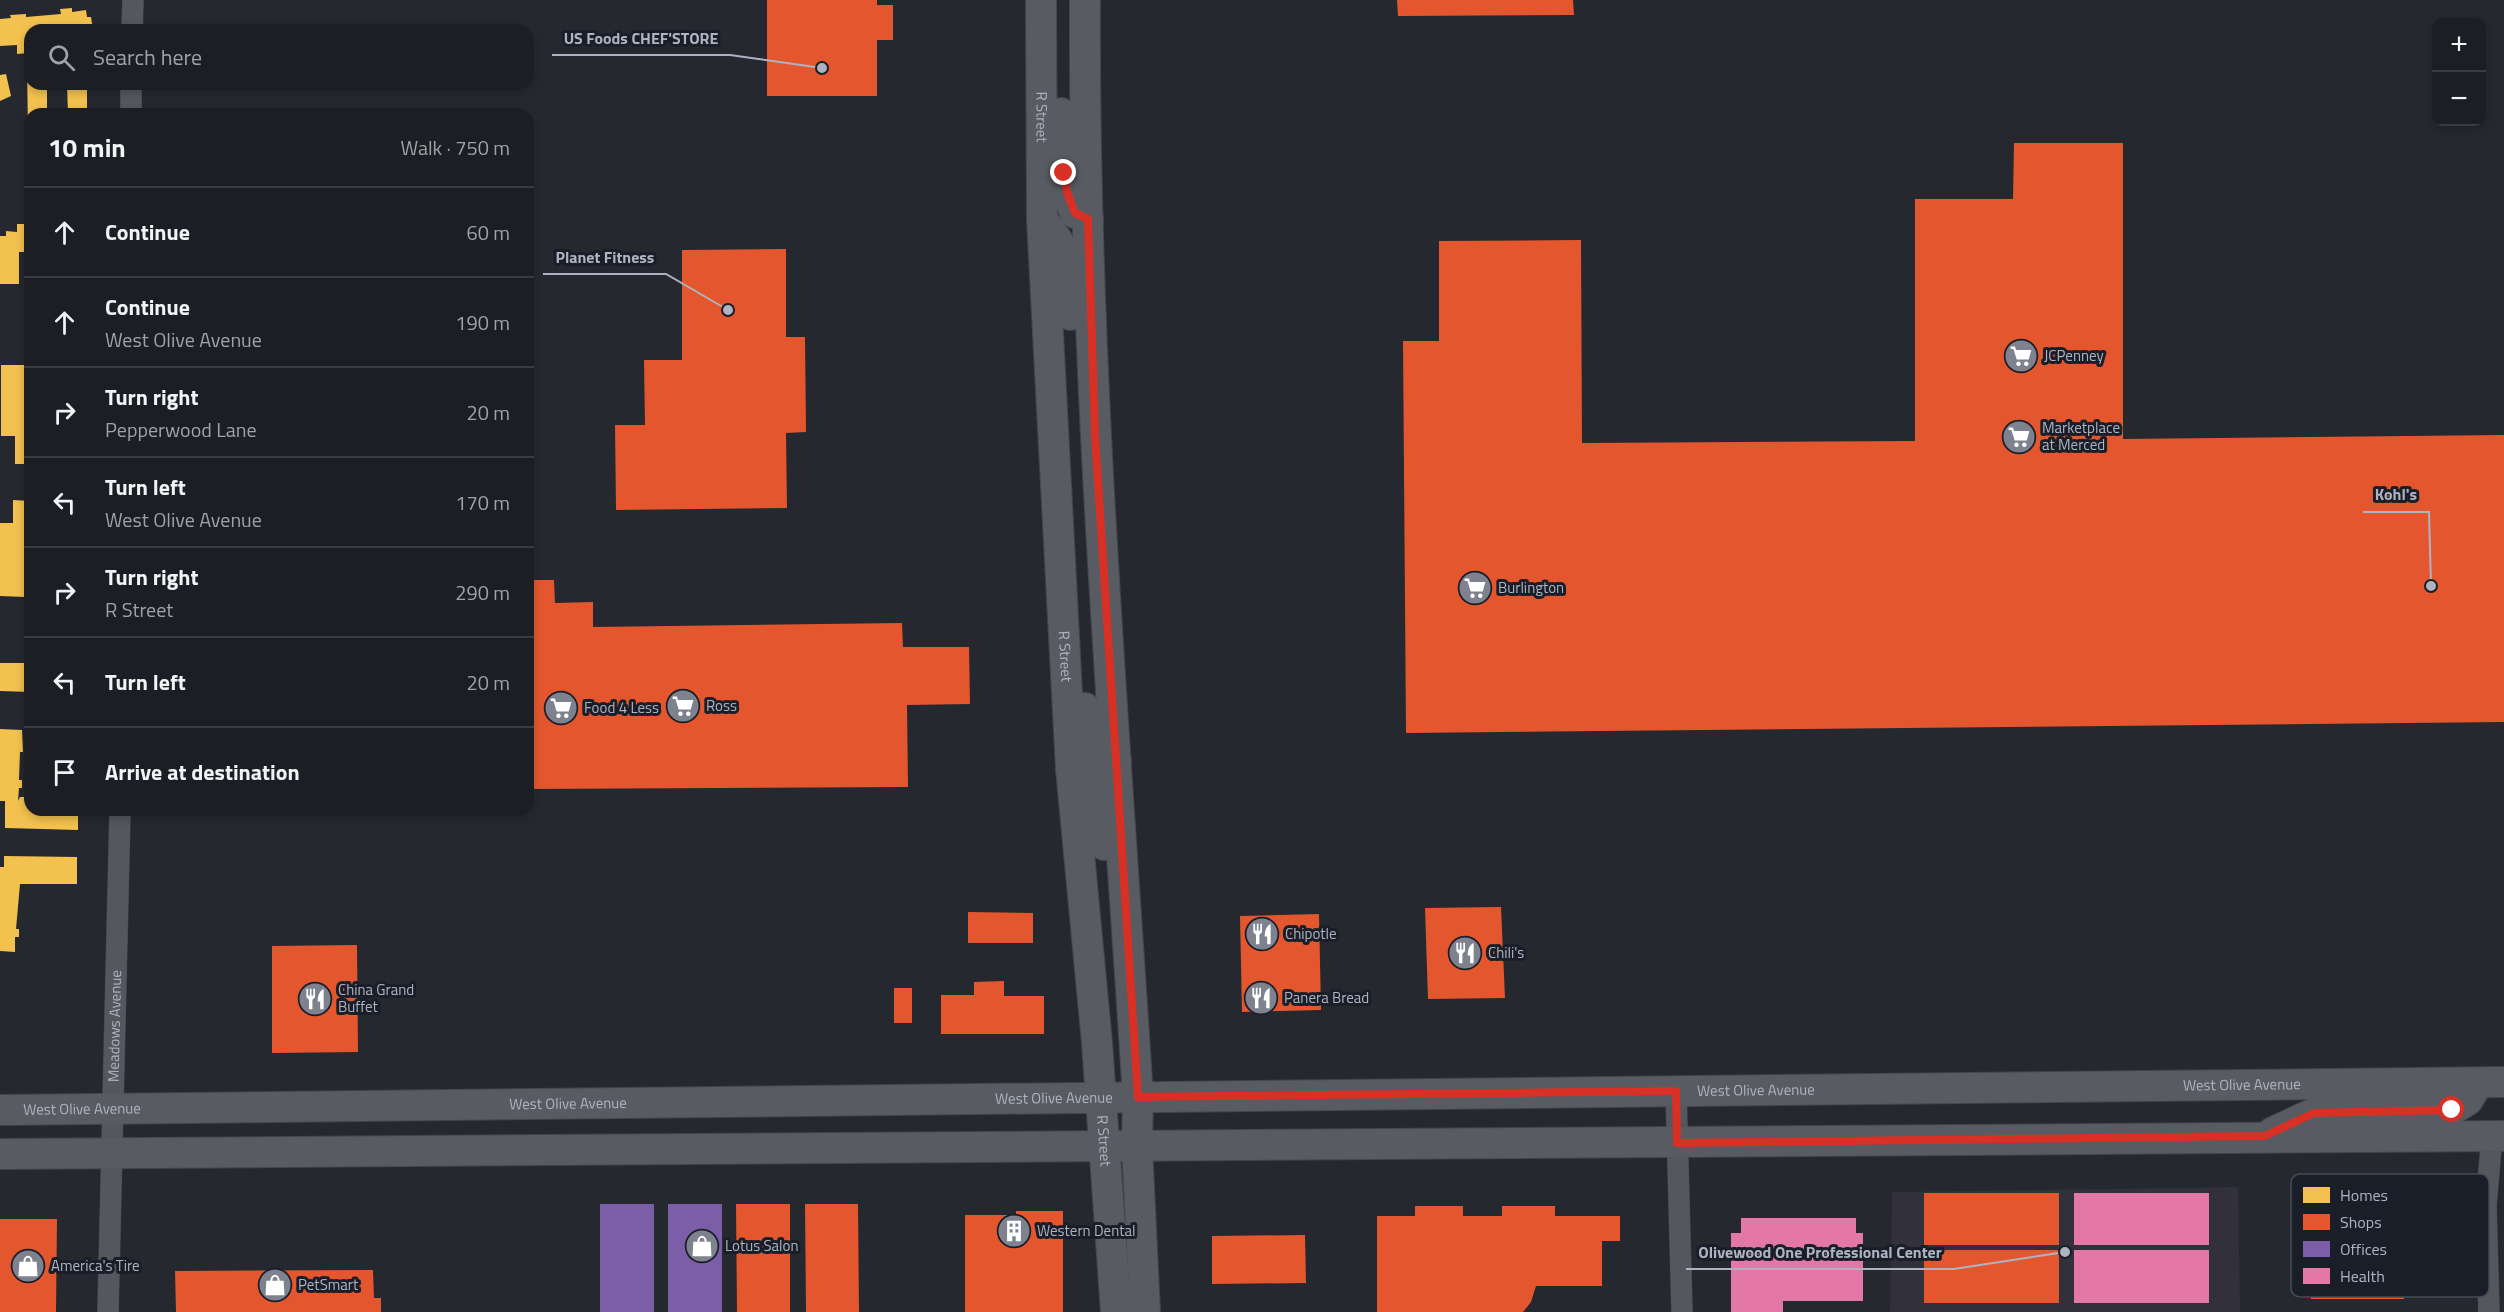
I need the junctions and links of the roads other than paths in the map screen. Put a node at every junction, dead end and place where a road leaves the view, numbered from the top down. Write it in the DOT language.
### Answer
graph roads {
  1 [pos="133,0"];
  2 [pos="1041,0"];
  3 [pos="1085,0"];
  4 [pos="132,24"];
  5 [pos="1042,30"];
  6 [pos="131,90"];
  7 [pos="131,108"];
  8 [pos="1088,219"];
  9 [pos="1042,220"];
  10 [pos="1095,436"];
  11 [pos="1062,578"];
  12 [pos="1116,761"];
  13 [pos="1071,769"];
  14 [pos="120,816"];
  15 [pos="1123,884"];
  16 [pos="2491,1082"];
  17 [pos="1676,1091"];
  18 [pos="1138,1097"];
  19 [pos="1101,1098"];
  20 [pos="115,1109"];
  21 [pos="0,1110"];
  22 [pos="2500,1128"];
  23 [pos="2265,1136"];
  24 [pos="1677,1143"];
  25 [pos="1137,1146"];
  26 [pos="1104,1147"];
  27 [pos="113,1153"];
  28 [pos="0,1154"];
  29 [pos="2489,1188"];
  30 [pos="2489,1297"];
  31 [pos="108,1312"];
  32 [pos="1116,1312"];
  33 [pos="1145,1312"];
  34 [pos="1683,1312"];
  35 [pos="2489,1312"];
  1 -- 4 [label="street"];
  2 -- 5 [label="main road, R Street"];
  3 -- 8 [label="main road"];
  5 -- 8 [label="main road"];
  5 -- 9 [label="main road, R Street"];
  6 -- 7 [label="street"];
  8 -- 10 [label="main road"];
  9 -- 10 [label="main road"];
  9 -- 11 [label="main road, R Street"];
  10 -- 12 [label="main road"];
  11 -- 12 [label="main road"];
  11 -- 13 [label="main road, R Street"];
  12 -- 15 [label="main road"];
  13 -- 15 [label="main road"];
  13 -- 19 [label="main road, R Street"];
  14 -- 20 [label="street, Meadows Avenue"];
  15 -- 18 [label="main road"];
  16 -- 17 [label="main road, West Olive Avenue"];
  16 -- 23 [label="main road"];
  17 -- 18 [label="main road, West Olive Avenue"];
  17 -- 24 [label="street"];
  18 -- 19 [label="main road, West Olive Avenue"];
  18 -- 25 [label="main road"];
  19 -- 20 [label="main road, West Olive Avenue"];
  19 -- 26 [label="main road, R Street"];
  20 -- 21 [label="main road, West Olive Avenue"];
  20 -- 27 [label="street, Meadows Avenue"];
  22 -- 23 [label="main road"];
  22 -- 29 [label="street"];
  23 -- 24 [label="main road"];
  24 -- 25 [label="main road"];
  24 -- 34 [label="street"];
  25 -- 26 [label="main road"];
  25 -- 33 [label="main road"];
  26 -- 27 [label="main road"];
  26 -- 32 [label="main road, R Street"];
  27 -- 28 [label="main road"];
  27 -- 31 [label="street, Meadows Avenue"];
  30 -- 35 [label="street"];
}
